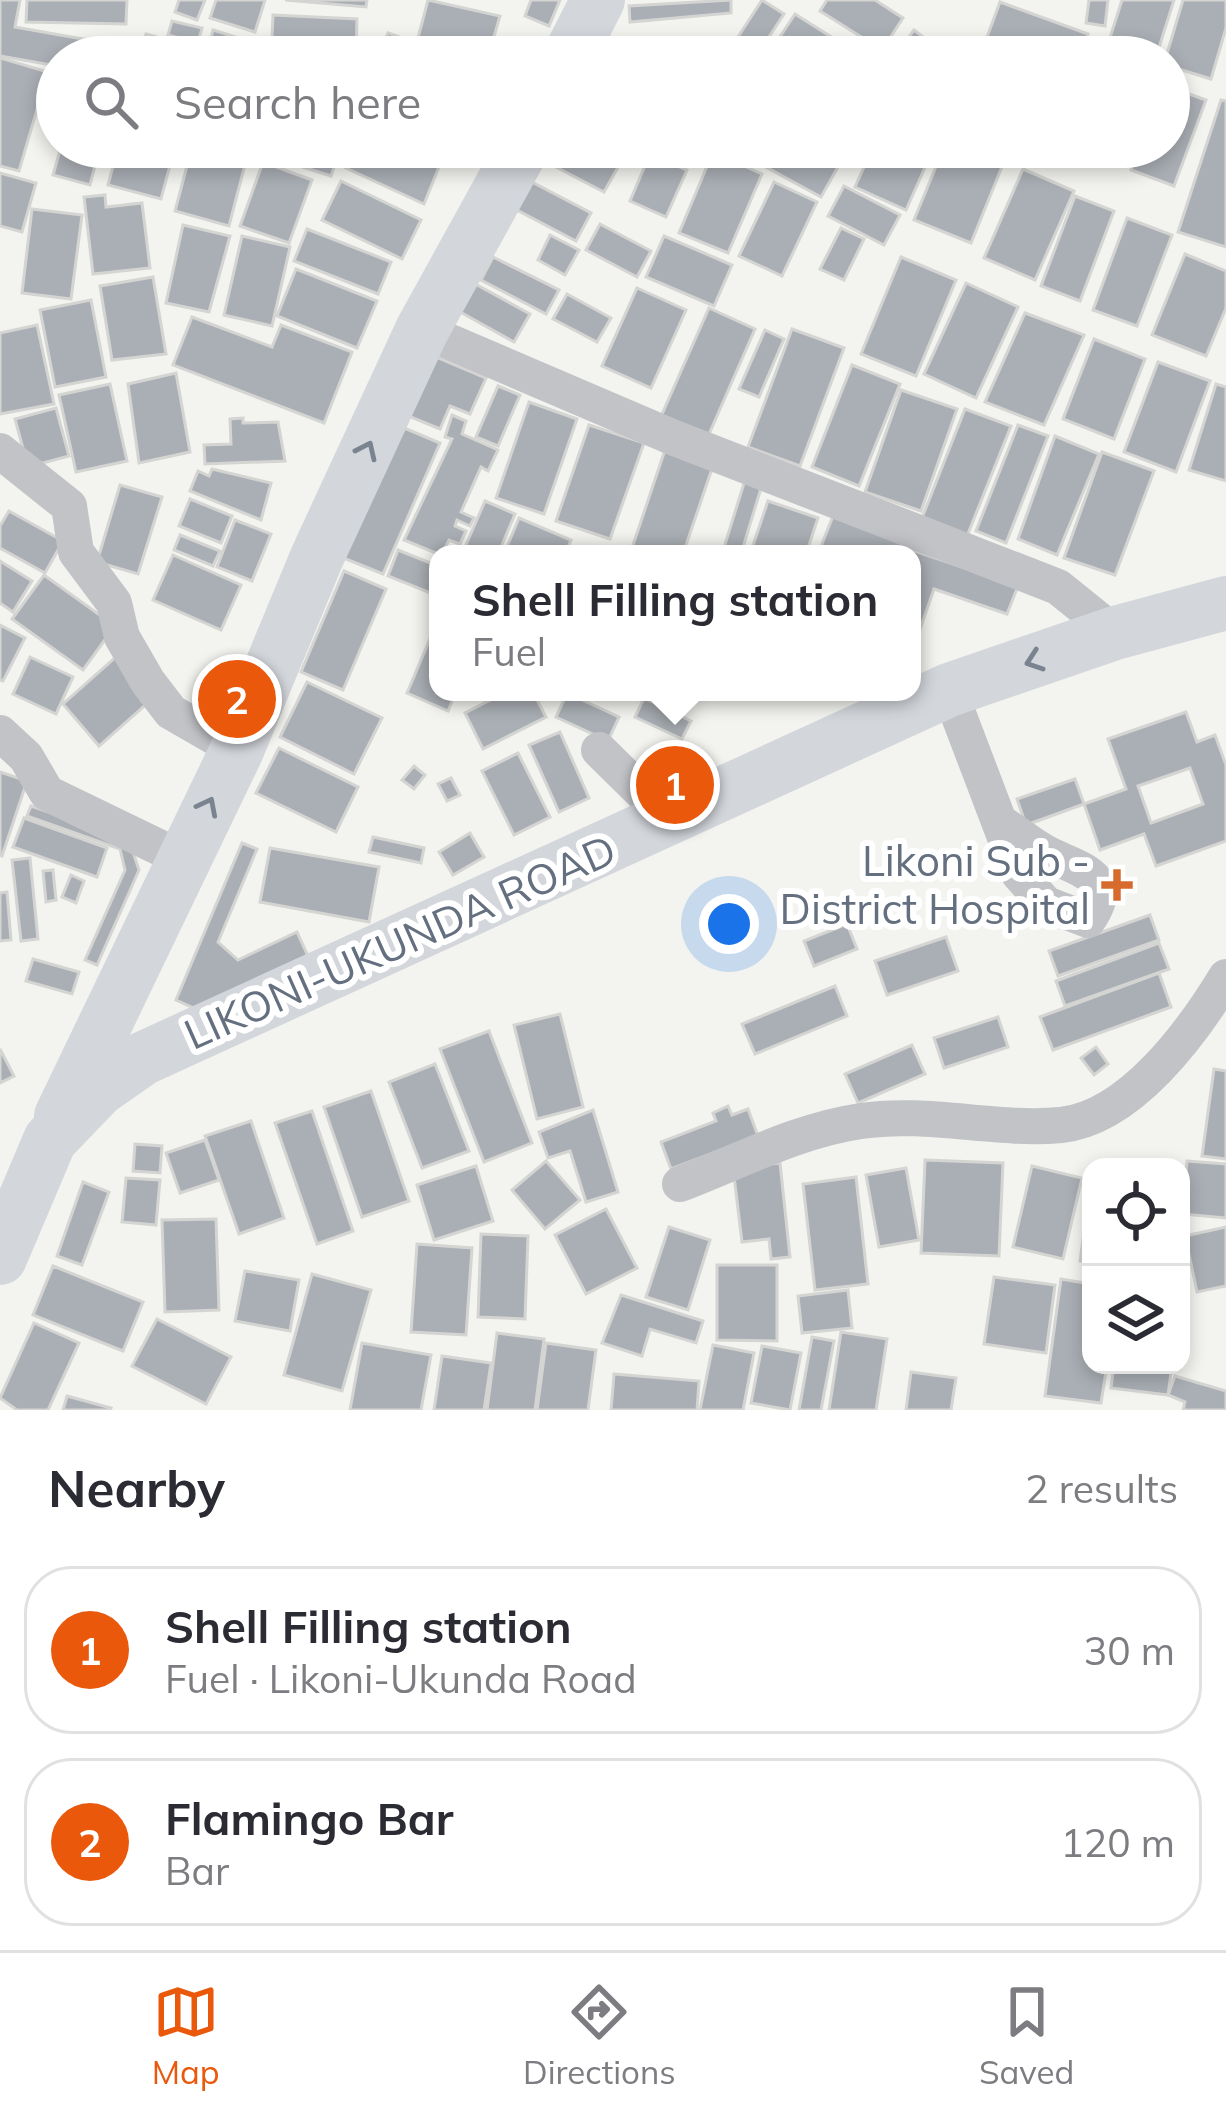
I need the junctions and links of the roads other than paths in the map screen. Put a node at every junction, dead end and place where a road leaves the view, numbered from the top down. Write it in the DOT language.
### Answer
graph roads {
  1 [pos="598,0"];
  2 [pos="580,36"];
  3 [pos="511,168"];
  4 [pos="422,330"];
  5 [pos="0,451"];
  6 [pos="1226,603"];
  7 [pos="1115,633"];
  8 [pos="949,690"];
  9 [pos="0,733"];
  10 [pos="237,750"];
  11 [pos="599,750"];
  12 [pos="670,821"];
  13 [pos="1004,825"];
  14 [pos="181,858"];
  15 [pos="131,966"];
  16 [pos="1226,977"];
  17 [pos="212,1024"];
  18 [pos="50,1140"];
  19 [pos="680,1184"];
  20 [pos="0,1258"];
  1 -- 2 [label="highway"];
  3 -- 4 [label="highway"];
  4 -- 7 [label="street"];
  10 -- 4 [label="highway, one-way"];
  5 -- 10 [label="street"];
  6 -- 7 [label="highway, LIKONI-UKUNDA ROAD"];
  7 -- 8 [label="highway, LIKONI-UKUNDA ROAD, one-way"];
  8 -- 12 [label="highway, LIKONI-UKUNDA ROAD"];
  8 -- 13 [label="street"];
  9 -- 14 [label="street"];
  14 -- 10 [label="highway, one-way"];
  11 -- 12 [label="street"];
  12 -- 17 [label="highway, LIKONI-UKUNDA ROAD"];
  14 -- 15 [label="highway"];
  15 -- 17 [label="highway"];
  15 -- 18 [label="highway"];
  16 -- 19 [label="street"];
  17 -- 18 [label="highway, LIKONI-UKUNDA ROAD"];
  18 -- 20 [label="highway, LIKONI-UKUNDA ROAD"];
}
